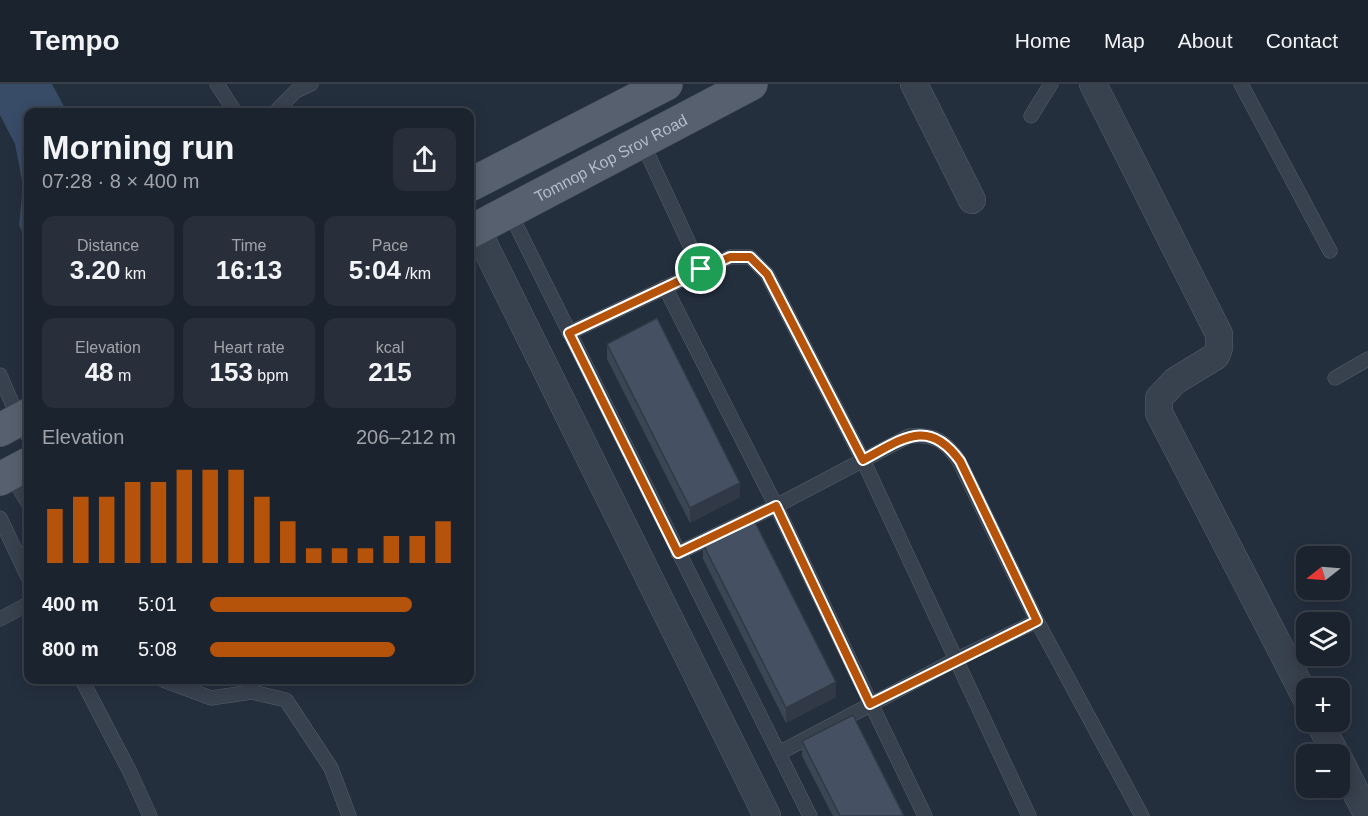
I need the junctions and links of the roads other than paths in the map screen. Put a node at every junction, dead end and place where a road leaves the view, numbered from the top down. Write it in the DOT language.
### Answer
graph roads {
  1 [pos="217,84"];
  2 [pos="311,84"];
  3 [pos="666,84"];
  4 [pos="751,84"];
  5 [pos="914,84"];
  6 [pos="1051,84"];
  7 [pos="1093,84"];
  8 [pos="1241,84"];
  9 [pos="232,108"];
  10 [pos="279,108"];
  11 [pos="1031,116"];
  12 [pos="642,141"];
  13 [pos="474,183"];
  14 [pos="972,200"];
  15 [pos="509,211"];
  16 [pos="474,229"];
  17 [pos="474,232"];
  18 [pos="1330,251"];
  19 [pos="701,269"];
  20 [pos="665,287"];
  21 [pos="569,333"];
  22 [pos="1368,359"];
  23 [pos="0,375"];
  24 [pos="1335,378"];
  25 [pos="19,425"];
  26 [pos="863,460"];
  27 [pos="13,472"];
  28 [pos="24,495"];
  29 [pos="776,506"];
  30 [pos="0,518"];
  31 [pos="678,553"];
  32 [pos="24,569"];
  33 [pos="24,606"];
  34 [pos="0,619"];
  35 [pos="1037,621"];
  36 [pos="956,660"];
  37 [pos="1296,679"];
  38 [pos="84,684"];
  39 [pos="174,684"];
  40 [pos="870,704"];
  41 [pos="779,753"];
  42 [pos="1350,781"];
  43 [pos="1140,815"];
  44 [pos="150,816"];
  45 [pos="350,816"];
  46 [pos="767,816"];
  47 [pos="810,816"];
  48 [pos="925,816"];
  49 [pos="1029,816"];
  50 [pos="1368,816"];
  1 -- 9 [label="lane"];
  2 -- 10 [label="lane"];
  3 -- 13 [label="main road"];
  4 -- 12 [label="main road, Tomnop Kop Srov Road"];
  5 -- 14 [label="street"];
  6 -- 11 [label="lane"];
  7 -- 37 [label="street"];
  8 -- 18 [label="lane"];
  12 -- 15 [label="main road, Tomnop Kop Srov Road"];
  12 -- 19 [label="lane"];
  15 -- 16 [label="main road, Tomnop Kop Srov Road"];
  15 -- 21 [label="lane"];
  17 -- 46 [label="street"];
  19 -- 20 [label="lane"];
  19 -- 26 [label="lane"];
  20 -- 21 [label="lane"];
  20 -- 29 [label="lane"];
  21 -- 31 [label="lane"];
  22 -- 24 [label="lane"];
  23 -- 25 [label="lane"];
  26 -- 29 [label="lane"];
  26 -- 35 [label="lane"];
  26 -- 36 [label="lane"];
  27 -- 28 [label="lane"];
  29 -- 31 [label="lane"];
  29 -- 40 [label="lane"];
  30 -- 32 [label="lane"];
  31 -- 41 [label="lane"];
  33 -- 34 [label="lane"];
  35 -- 36 [label="lane"];
  35 -- 43 [label="lane"];
  36 -- 40 [label="lane"];
  36 -- 49 [label="lane"];
  38 -- 44 [label="lane"];
  39 -- 45 [label="lane"];
  40 -- 41 [label="lane"];
  40 -- 48 [label="lane"];
  41 -- 47 [label="lane"];
  42 -- 50 [label="street"];
}
